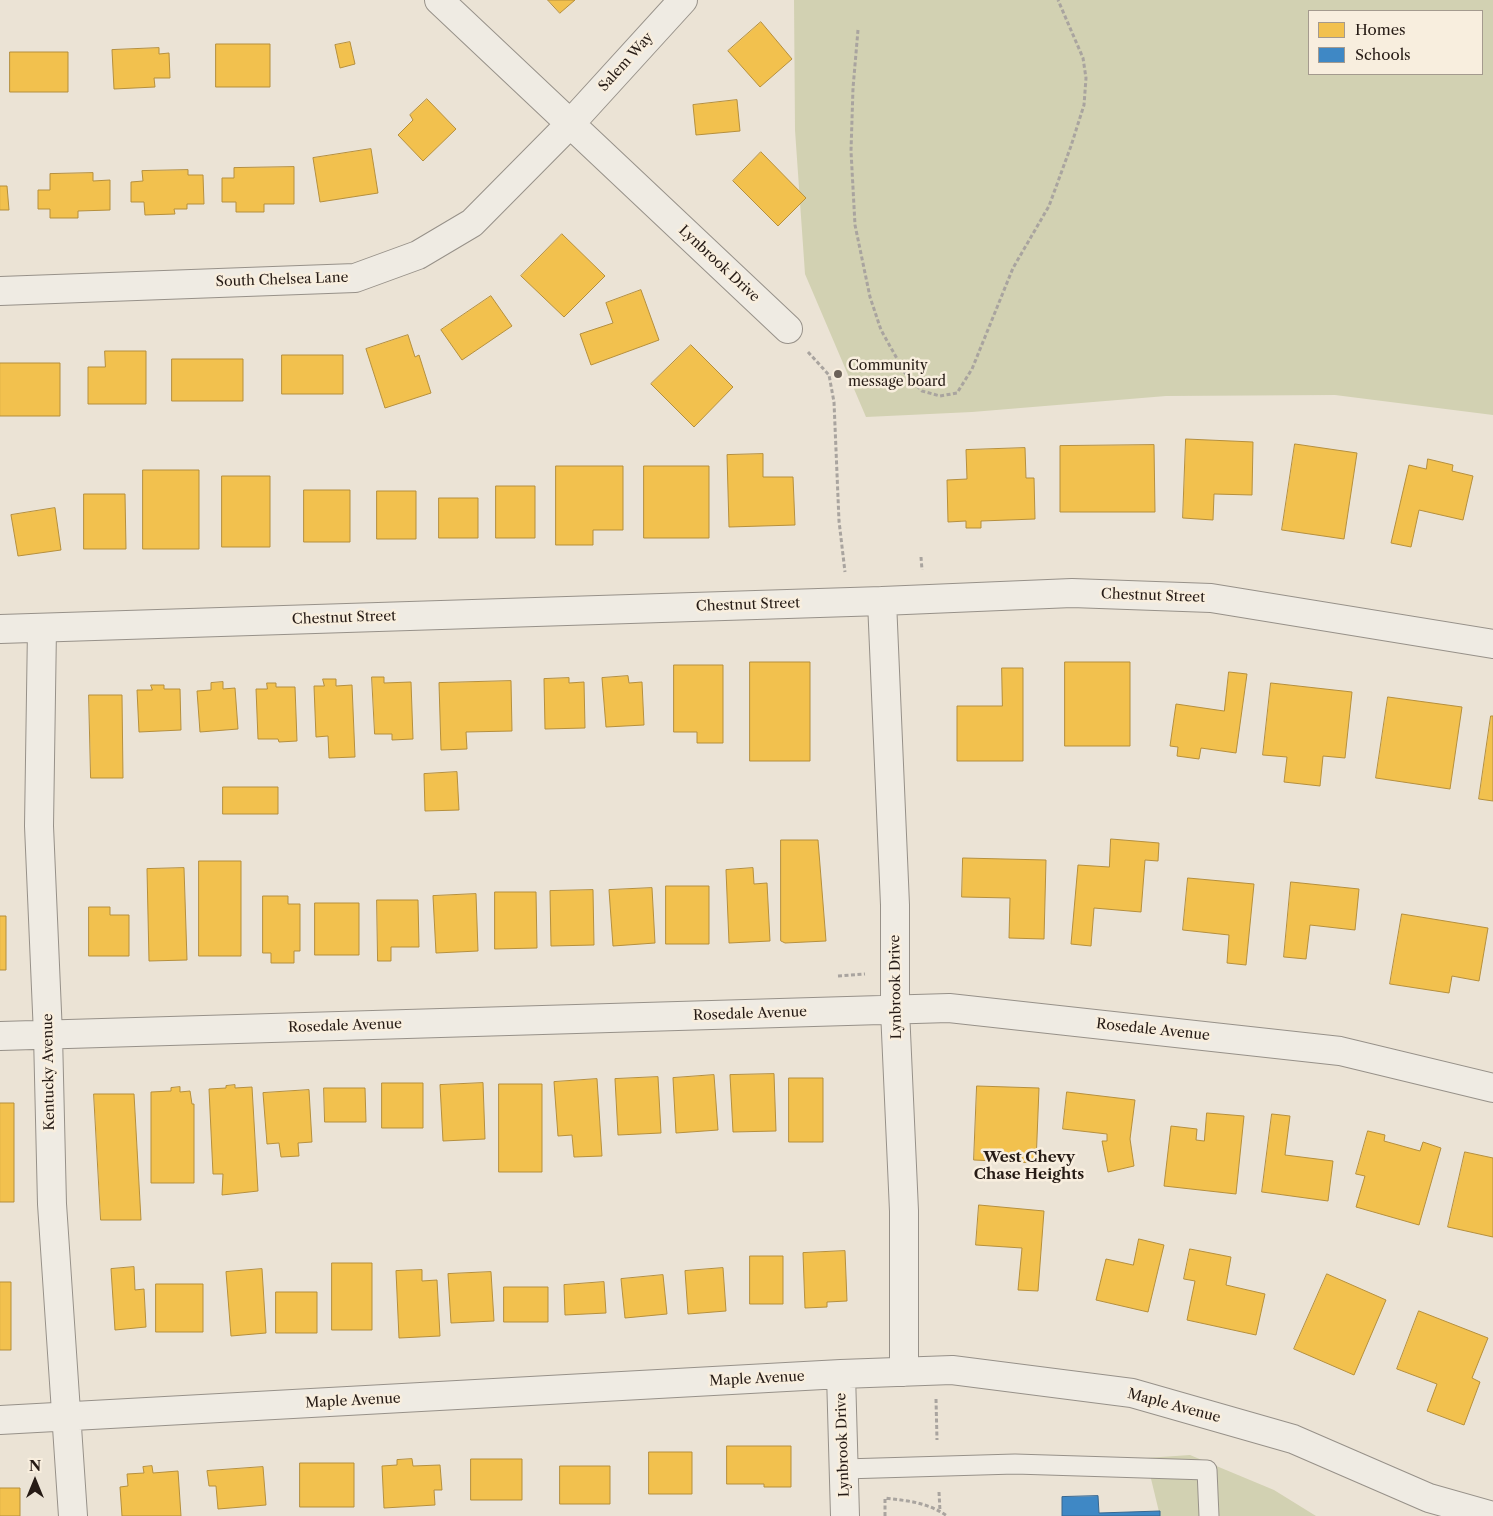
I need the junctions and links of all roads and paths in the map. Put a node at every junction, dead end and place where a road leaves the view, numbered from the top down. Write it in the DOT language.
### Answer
graph roads {
  1 [pos="438,0"];
  2 [pos="683,0"];
  3 [pos="1058,0"];
  4 [pos="858,30"];
  5 [pos="570,124"];
  6 [pos="0,291"];
  7 [pos="788,329"];
  8 [pos="882,601"];
  9 [pos="846,602"];
  10 [pos="42,628"];
  11 [pos="0,629"];
  12 [pos="1493,644"];
  13 [pos="895,1010"];
  14 [pos="48,1035"];
  15 [pos="0,1036"];
  16 [pos="1493,1088"];
  17 [pos="904,1372"];
  18 [pos="841,1374"];
  19 [pos="67,1417"];
  20 [pos="0,1420"];
  21 [pos="844,1469"];
  22 [pos="74,1516"];
  23 [pos="845,1516"];
  24 [pos="885,1516"];
  25 [pos="947,1516"];
  26 [pos="1209,1516"];
  27 [pos="1493,1516"];
  1 -- 5 [label="street, Lynbrook Drive"];
  2 -- 5 [label="street, Salem Way"];
  3 -- 4 [label="path"];
  5 -- 6 [label="street, South Chelsea Lane"];
  5 -- 7 [label="street, Lynbrook Drive"];
  7 -- 9 [label="path"];
  8 -- 9 [label="street, Chestnut Street"];
  8 -- 12 [label="street, Chestnut Street"];
  8 -- 13 [label="street, Lynbrook Drive"];
  9 -- 10 [label="street, Chestnut Street"];
  10 -- 11 [label="street, Chestnut Street"];
  10 -- 14 [label="street, Kentucky Avenue"];
  13 -- 14 [label="street, Rosedale Avenue"];
  13 -- 16 [label="street, Rosedale Avenue"];
  13 -- 17 [label="street, Lynbrook Drive"];
  14 -- 15 [label="street, Rosedale Avenue"];
  14 -- 19 [label="street, Kentucky Avenue"];
  17 -- 18 [label="street, Maple Avenue"];
  17 -- 27 [label="street, Maple Avenue"];
  18 -- 19 [label="street, Maple Avenue"];
  18 -- 21 [label="street, Lynbrook Drive"];
  19 -- 20 [label="street, Maple Avenue"];
  19 -- 22 [label="street, Kentucky Avenue"];
  21 -- 23 [label="street, Lynbrook Drive"];
  21 -- 26 [label="lane"];
  24 -- 25 [label="path"];
}
